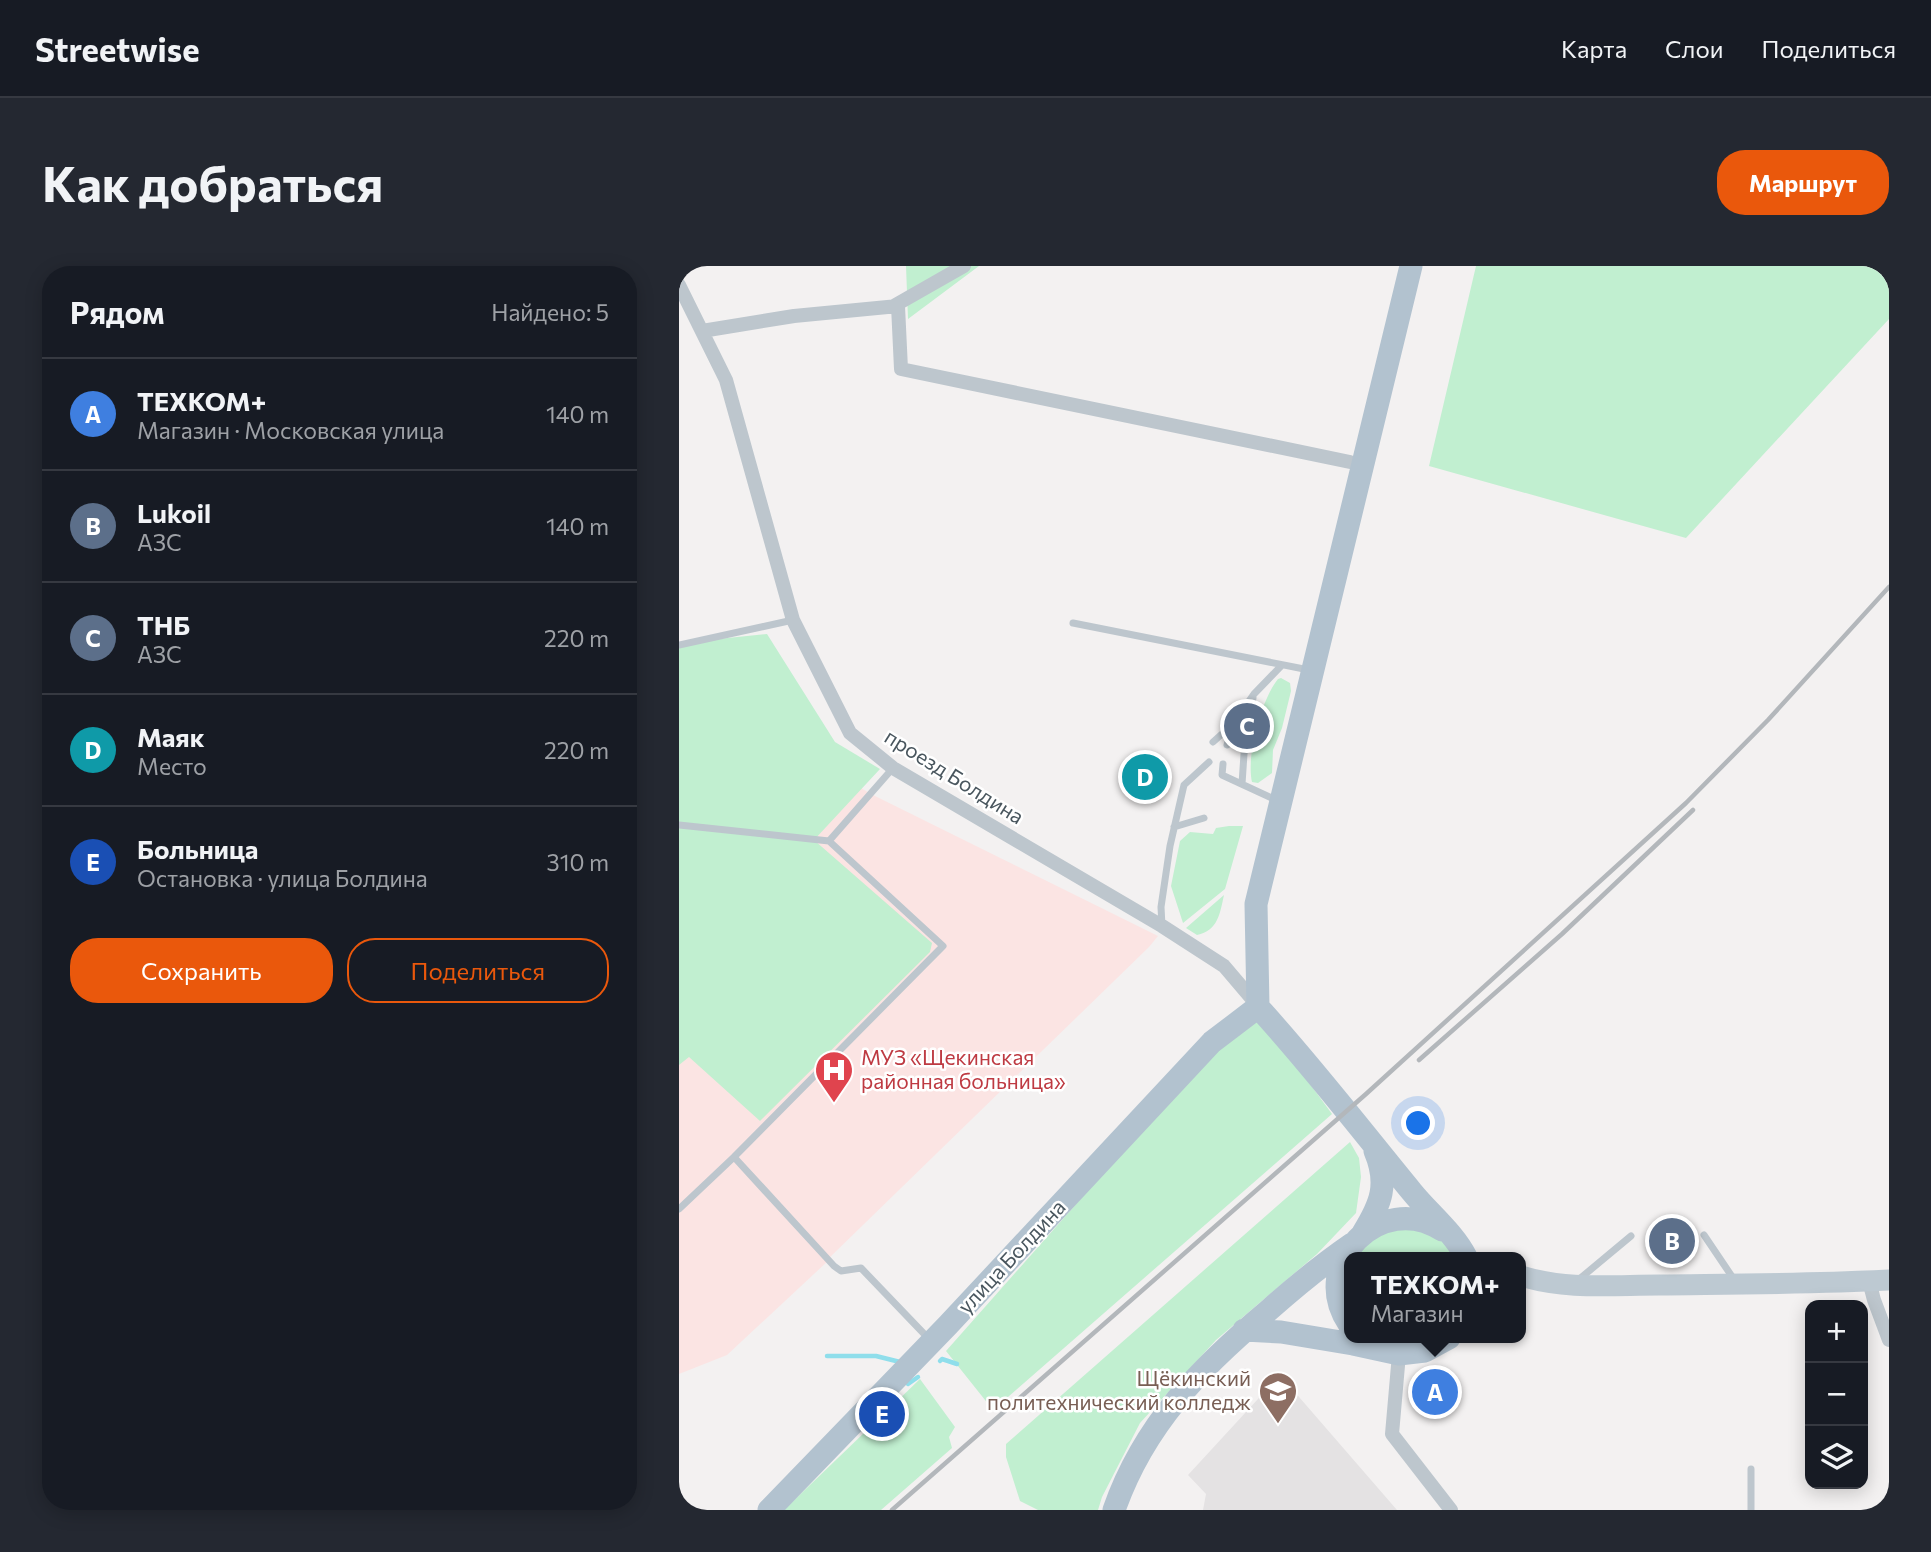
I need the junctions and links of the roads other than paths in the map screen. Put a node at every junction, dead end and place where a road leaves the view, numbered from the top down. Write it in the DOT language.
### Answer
graph roads {
  1 [pos="964,266"];
  2 [pos="1411,266"];
  3 [pos="679,285"];
  4 [pos="892,307"];
  5 [pos="702,331"];
  6 [pos="1350,463"];
  7 [pos="793,620"];
  8 [pos="1073,623"];
  9 [pos="679,645"];
  10 [pos="1282,665"];
  11 [pos="1313,671"];
  12 [pos="1254,694"];
  13 [pos="1233,724"];
  14 [pos="1213,742"];
  15 [pos="1227,745"];
  16 [pos="1209,762"];
  17 [pos="1223,764"];
  18 [pos="893,768"];
  19 [pos="1242,784"];
  20 [pos="1281,803"];
  21 [pos="1204,818"];
  22 [pos="679,825"];
  23 [pos="1174,827"];
  24 [pos="829,841"];
  25 [pos="1162,926"];
  26 [pos="1258,1007"];
  27 [pos="1371,1142"];
  28 [pos="734,1157"];
  29 [pos="679,1209"];
  30 [pos="1704,1235"];
  31 [pos="1631,1236"];
  32 [pos="1357,1239"];
  33 [pos="1457,1245"];
  34 [pos="1349,1252"];
  35 [pos="1344,1260"];
  36 [pos="1526,1277"];
  37 [pos="1879,1280"];
  38 [pos="1737,1284"];
  39 [pos="1569,1285"];
  40 [pos="1526,1292"];
  41 [pos="1344,1314"];
  42 [pos="1244,1330"];
  43 [pos="1889,1340"];
  44 [pos="932,1342"];
  45 [pos="1372,1343"];
  46 [pos="1440,1343"];
  47 [pos="1392,1352"];
  48 [pos="1751,1469"];
  49 [pos="769,1510"];
  50 [pos="1114,1510"];
  51 [pos="1451,1510"];
  52 [pos="1751,1510"];
  1 -- 4 [label="street"];
  2 -- 11 [label="main road"];
  3 -- 5 [label="street, проезд Болдина"];
  4 -- 5 [label="street"];
  4 -- 6 [label="street"];
  5 -- 7 [label="street, проезд Болдина"];
  7 -- 9 [label="lane"];
  7 -- 18 [label="street, проезд Болдина"];
  8 -- 10 [label="lane"];
  10 -- 11 [label="lane"];
  10 -- 12 [label="lane"];
  11 -- 20 [label="main road"];
  12 -- 13 [label="lane"];
  12 -- 19 [label="lane"];
  13 -- 14 [label="lane"];
  13 -- 15 [label="lane"];
  16 -- 23 [label="lane"];
  17 -- 19 [label="lane"];
  18 -- 24 [label="lane"];
  18 -- 25 [label="street, проезд Болдина"];
  19 -- 20 [label="lane"];
  20 -- 26 [label="main road"];
  21 -- 23 [label="lane"];
  22 -- 24 [label="lane"];
  23 -- 25 [label="lane"];
  24 -- 28 [label="lane"];
  25 -- 26 [label="street, проезд Болдина"];
  26 -- 27 [label="main road"];
  26 -- 44 [label="main road, улица Болдина"];
  27 -- 32 [label="main road"];
  27 -- 33 [label="main road"];
  28 -- 29 [label="lane"];
  28 -- 44 [label="lane"];
  30 -- 38 [label="lane"];
  31 -- 39 [label="lane"];
  32 -- 33 [label="main road"];
  32 -- 34 [label="main road"];
  32 -- 42 [label="main road"];
  35 -- 41 [label="main road"];
  36 -- 39 [label="street"];
  37 -- 38 [label="street"];
  37 -- 43 [label="street"];
  38 -- 39 [label="street"];
  39 -- 40 [label="street"];
  42 -- 47 [label="main road"];
  42 -- 50 [label="main road"];
  44 -- 49 [label="main road, улица Болдина"];
  45 -- 47 [label="main road"];
  46 -- 47 [label="main road"];
  47 -- 51 [label="street"];
  48 -- 52 [label="lane"];
}
